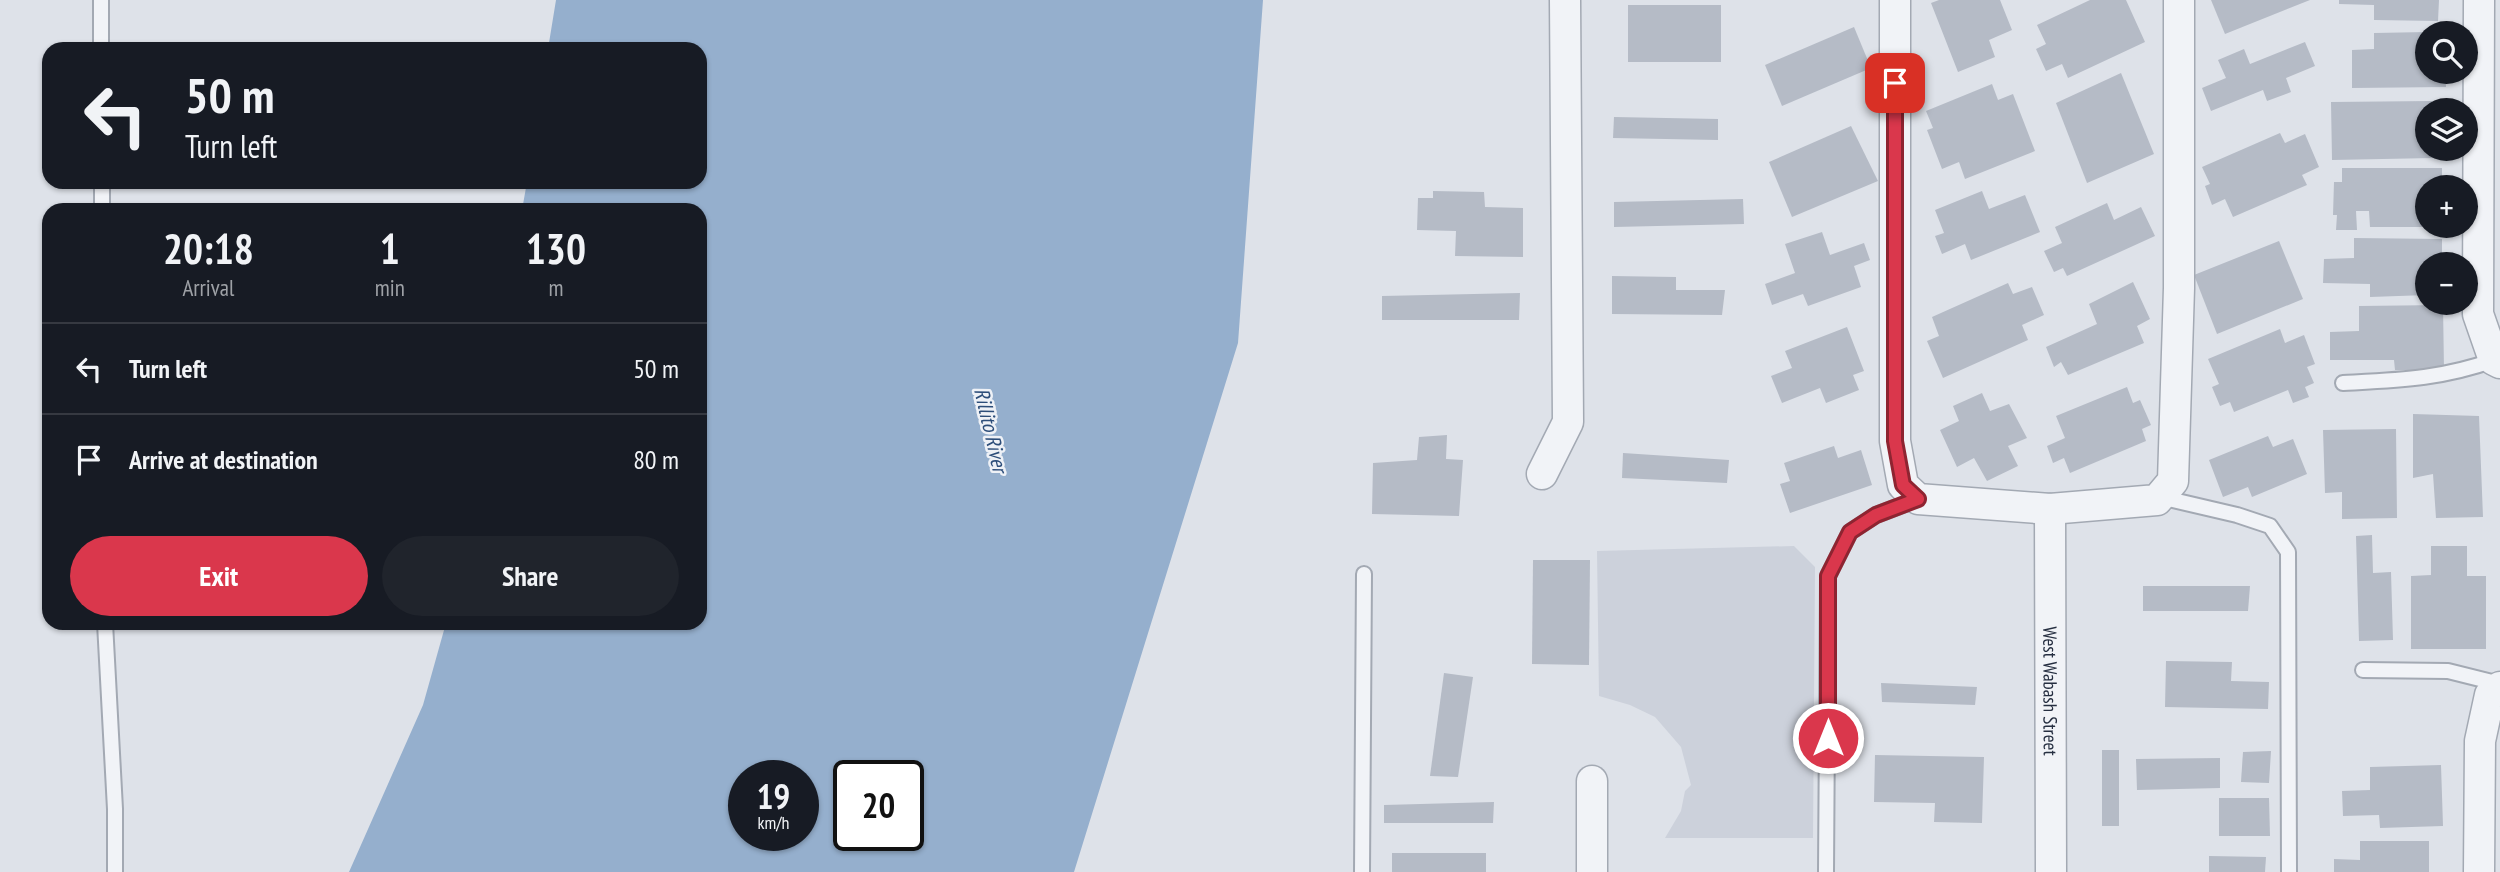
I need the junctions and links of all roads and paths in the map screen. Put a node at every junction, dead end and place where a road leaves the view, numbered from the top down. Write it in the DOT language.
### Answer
graph roads {
  1 [pos="101,0"];
  2 [pos="1565,0"];
  3 [pos="1895,0"];
  4 [pos="2179,0"];
  5 [pos="2479,0"];
  6 [pos="101,42"];
  7 [pos="2489,104"];
  8 [pos="2497,361"];
  9 [pos="2343,383"];
  10 [pos="1542,474"];
  11 [pos="2160,497"];
  12 [pos="1918,499"];
  13 [pos="2050,509"];
  14 [pos="1364,574"];
  15 [pos="105,630"];
  16 [pos="2363,670"];
  17 [pos="2500,686"];
  18 [pos="1592,781"];
  19 [pos="114,872"];
  20 [pos="1362,872"];
  21 [pos="1592,872"];
  22 [pos="1826,872"];
  23 [pos="2052,872"];
  24 [pos="2289,872"];
  25 [pos="2479,872"];
  1 -- 6 [label="lane"];
  2 -- 10 [label="street"];
  3 -- 12 [label="street"];
  4 -- 11 [label="street"];
  5 -- 7 [label="street"];
  7 -- 8 [label="street"];
  8 -- 9 [label="lane"];
  11 -- 13 [label="street"];
  11 -- 24 [label="lane"];
  12 -- 13 [label="street"];
  12 -- 22 [label="lane"];
  13 -- 23 [label="street, West Wabash Street"];
  14 -- 20 [label="lane"];
  15 -- 19 [label="lane"];
  16 -- 17 [label="lane"];
  17 -- 25 [label="street"];
  18 -- 21 [label="street"];
}
